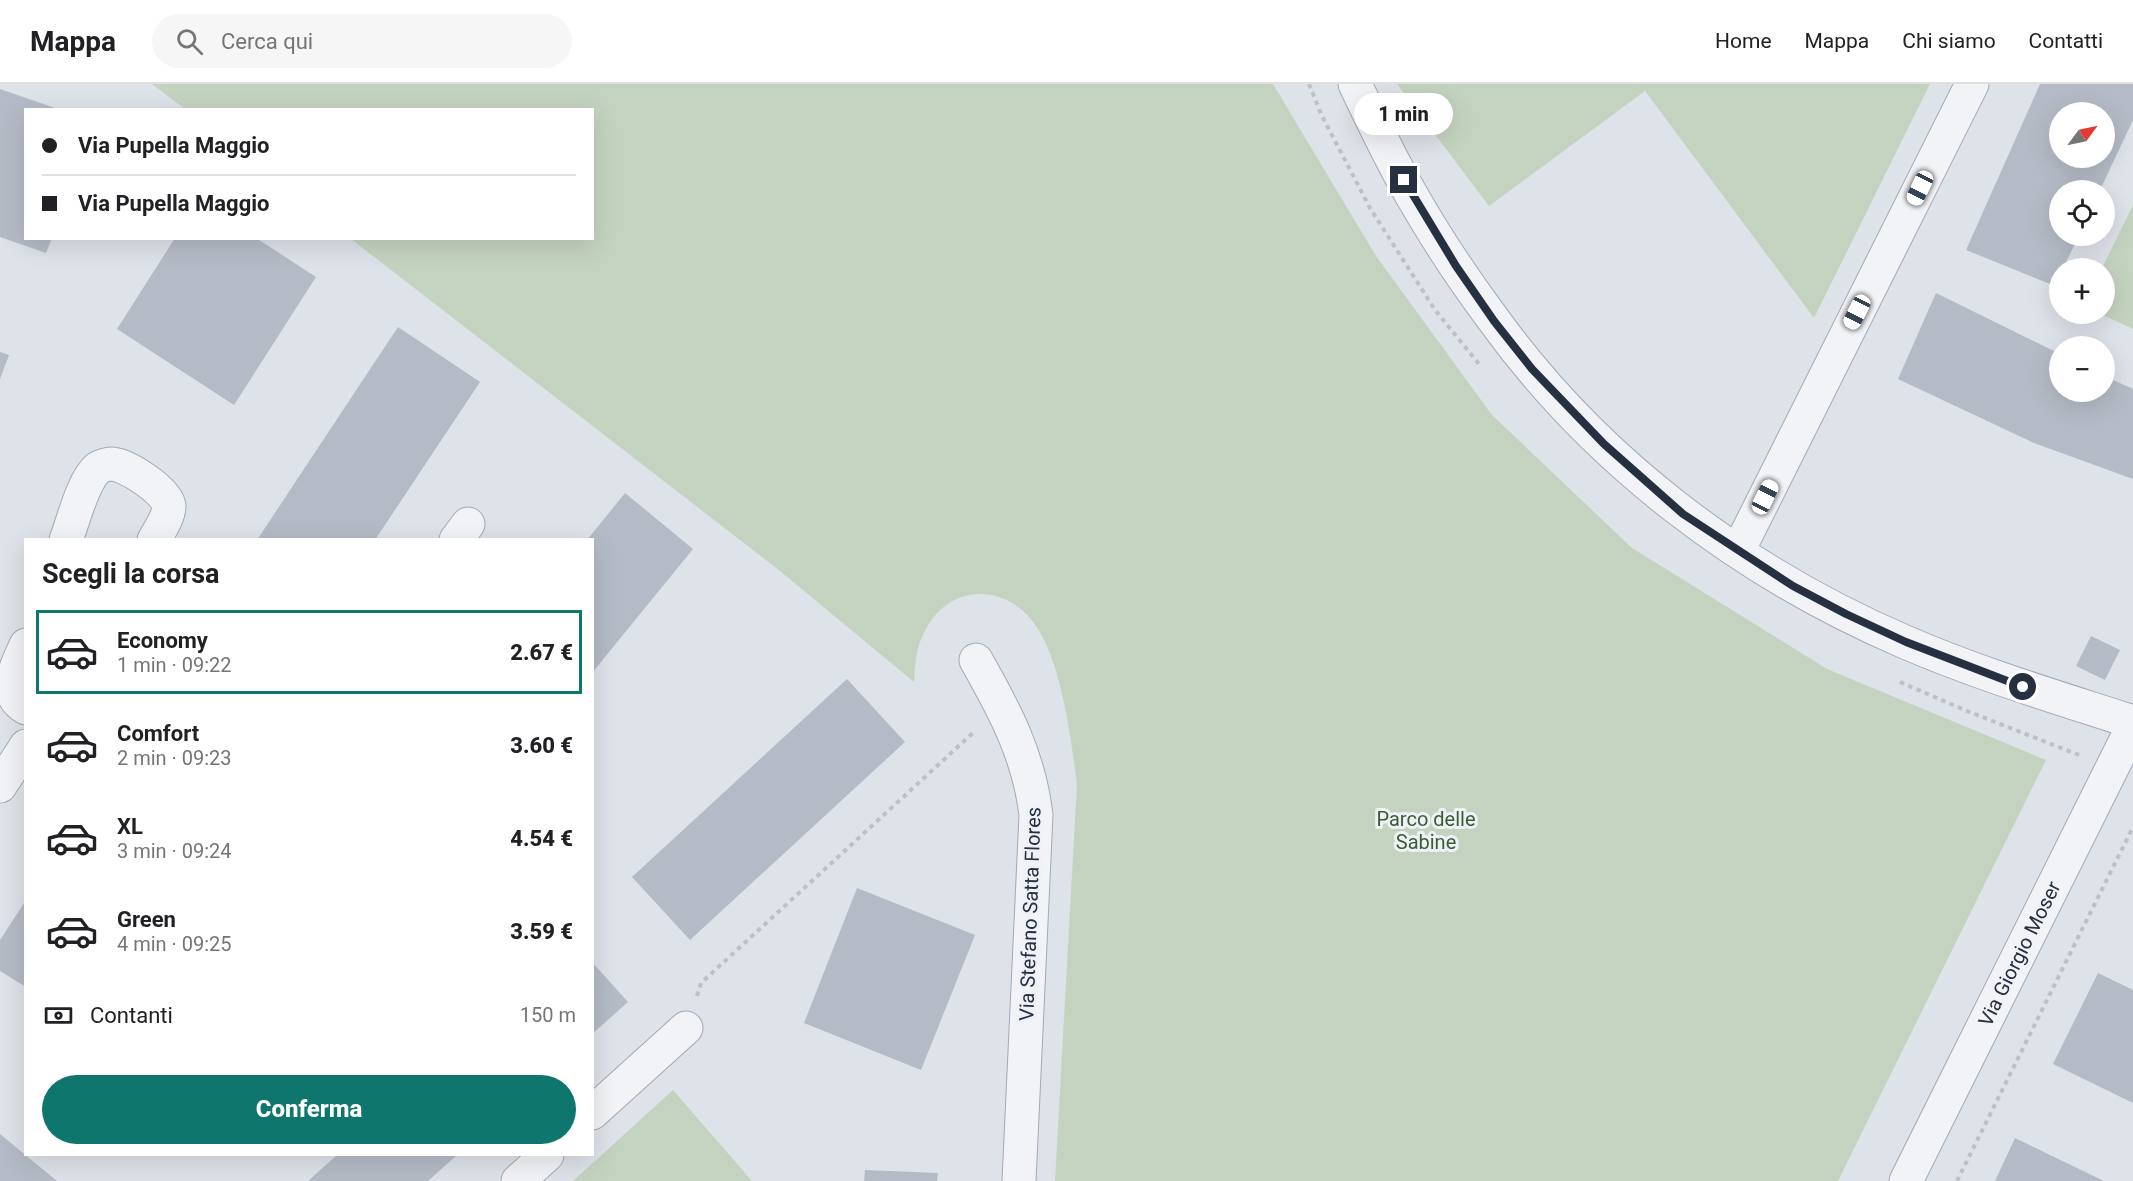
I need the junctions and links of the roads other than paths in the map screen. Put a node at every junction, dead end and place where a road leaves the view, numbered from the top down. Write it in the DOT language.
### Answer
graph roads {
  1 [pos="1355,84"];
  2 [pos="1972,84"];
  3 [pos="67,538"];
  4 [pos="155,538"];
  5 [pos="1738,552"];
  6 [pos="24,650"];
  7 [pos="975,660"];
  8 [pos="24,707"];
  9 [pos="2133,724"];
  10 [pos="24,749"];
  11 [pos="0,786"];
  12 [pos="686,1028"];
  13 [pos="594,1111"];
  14 [pos="546,1156"];
  15 [pos="518,1181"];
  16 [pos="1019,1181"];
  17 [pos="1906,1181"];
  1 -- 5 [label="street"];
  2 -- 5 [label="street"];
  3 -- 4 [label="street"];
  5 -- 9 [label="street"];
  6 -- 8 [label="street"];
  7 -- 16 [label="street, Via Stefano Satta Flores"];
  9 -- 17 [label="street, Via Giorgio Moser"];
  10 -- 11 [label="street"];
  12 -- 13 [label="street"];
  14 -- 15 [label="street"];
}
